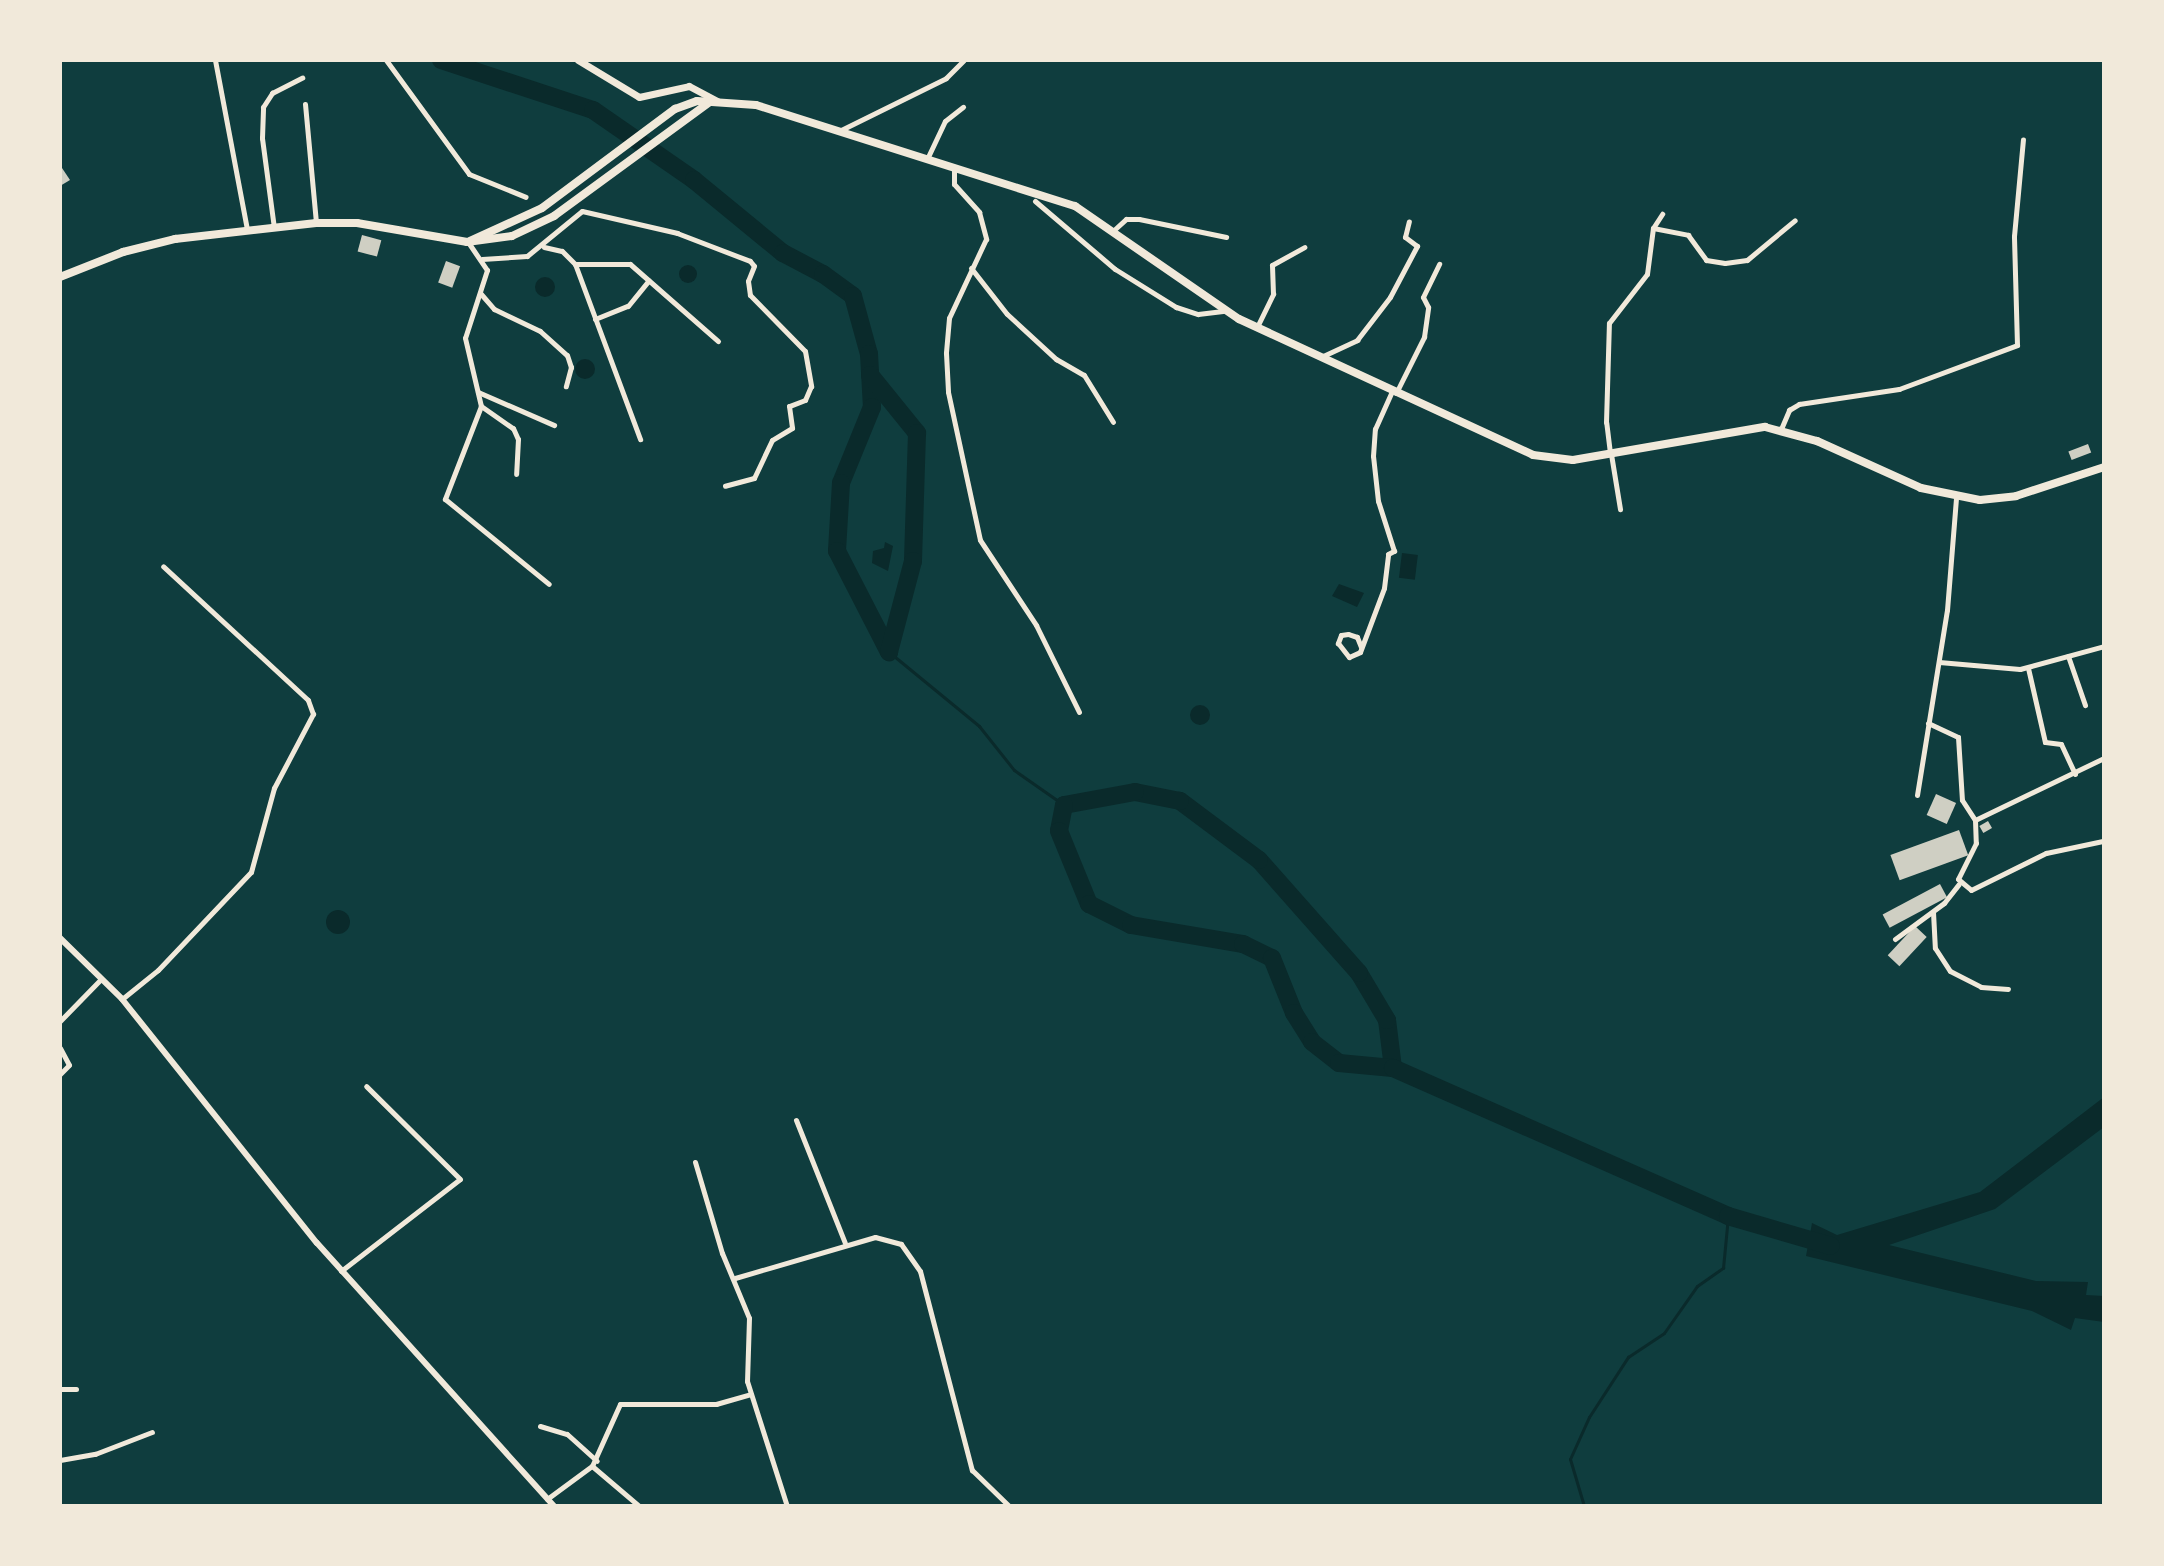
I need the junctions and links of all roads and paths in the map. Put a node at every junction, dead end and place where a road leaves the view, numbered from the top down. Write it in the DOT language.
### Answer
graph roads {
  1 [pos="215,60"];
  2 [pos="386,60"];
  3 [pos="578,60"];
  4 [pos="964,60"];
  5 [pos="302,78"];
  6 [pos="713,102"];
  7 [pos="305,104"];
  8 [pos="699,105"];
  9 [pos="963,107"];
  10 [pos="840,131"];
  11 [pos="2023,139"];
  12 [pos="927,160"];
  13 [pos="954,169"];
  14 [pos="526,197"];
  15 [pos="1035,201"];
  16 [pos="1662,214"];
  17 [pos="1795,220"];
  18 [pos="1409,221"];
  19 [pos="316,223"];
  20 [pos="1653,228"];
  21 [pos="274,229"];
  22 [pos="1115,229"];
  23 [pos="247,230"];
  24 [pos="1226,237"];
  25 [pos="485,238"];
  26 [pos="468,242"];
  27 [pos="543,246"];
  28 [pos="1304,247"];
  29 [pos="482,259"];
  30 [pos="575,264"];
  31 [pos="1439,264"];
  32 [pos="971,268"];
  33 [pos="60,277"];
  34 [pos="649,280"];
  35 [pos="481,294"];
  36 [pos="1223,311"];
  37 [pos="595,319"];
  38 [pos="1257,328"];
  39 [pos="718,341"];
  40 [pos="1318,358"];
  41 [pos="566,386"];
  42 [pos="477,391"];
  43 [pos="1394,392"];
  44 [pos="481,406"];
  45 [pos="1113,422"];
  46 [pos="554,425"];
  47 [pos="1781,429"];
  48 [pos="640,439"];
  49 [pos="1611,454"];
  50 [pos="2104,467"];
  51 [pos="516,474"];
  52 [pos="725,486"];
  53 [pos="1956,497"];
  54 [pos="1620,509"];
  55 [pos="163,566"];
  56 [pos="549,584"];
  57 [pos="2104,646"];
  58 [pos="1361,647"];
  59 [pos="2068,656"];
  60 [pos="1939,662"];
  61 [pos="2028,668"];
  62 [pos="2085,705"];
  63 [pos="1079,712"];
  64 [pos="1928,723"];
  65 [pos="2104,758"];
  66 [pos="2075,774"];
  67 [pos="1917,795"];
  68 [pos="1975,820"];
  69 [pos="2103,841"];
  70 [pos="1959,884"];
  71 [pos="1933,912"];
  72 [pos="60,938"];
  73 [pos="1895,939"];
  74 [pos="101,979"];
  75 [pos="2008,989"];
  76 [pos="122,999"];
  77 [pos="60,1021"];
  78 [pos="60,1048"];
  79 [pos="60,1074"];
  80 [pos="366,1086"];
  81 [pos="796,1120"];
  82 [pos="695,1162"];
  83 [pos="845,1243"];
  84 [pos="341,1271"];
  85 [pos="735,1278"];
  86 [pos="60,1389"];
  87 [pos="76,1389"];
  88 [pos="751,1394"];
  89 [pos="540,1426"];
  90 [pos="152,1432"];
  91 [pos="60,1460"];
  92 [pos="594,1463"];
  93 [pos="547,1499"];
  94 [pos="554,1506"];
  95 [pos="639,1506"];
  96 [pos="787,1506"];
  97 [pos="1009,1506"];
  1 -- 23 [label="street"];
  2 -- 14 [label="street"];
  3 -- 6 [label="main road"];
  4 -- 10 [label="street"];
  5 -- 21 [label="street"];
  6 -- 8 [label="highway"];
  6 -- 10 [label="highway"];
  7 -- 19 [label="street"];
  8 -- 25 [label="highway"];
  8 -- 25 [label="highway"];
  9 -- 12 [label="street"];
  10 -- 12 [label="highway"];
  11 -- 47 [label="street"];
  12 -- 13 [label="highway"];
  13 -- 22 [label="highway"];
  13 -- 32 [label="street"];
  15 -- 36 [label="street"];
  16 -- 20 [label="street"];
  17 -- 20 [label="street"];
  18 -- 40 [label="street"];
  19 -- 21 [label="highway"];
  19 -- 26 [label="highway"];
  20 -- 49 [label="street"];
  21 -- 23 [label="highway"];
  22 -- 24 [label="street"];
  22 -- 36 [label="highway"];
  23 -- 33 [label="highway"];
  25 -- 26 [label="highway"];
  26 -- 29 [label="street"];
  27 -- 29 [label="street"];
  27 -- 30 [label="street"];
  27 -- 52 [label="street"];
  28 -- 38 [label="street"];
  29 -- 35 [label="street"];
  30 -- 34 [label="street"];
  30 -- 37 [label="street"];
  31 -- 43 [label="street"];
  32 -- 45 [label="street"];
  32 -- 63 [label="street"];
  34 -- 37 [label="street"];
  34 -- 39 [label="street"];
  35 -- 41 [label="street"];
  35 -- 42 [label="street"];
  36 -- 38 [label="highway"];
  37 -- 48 [label="street"];
  38 -- 40 [label="highway"];
  40 -- 43 [label="highway"];
  42 -- 44 [label="street"];
  42 -- 46 [label="street"];
  43 -- 49 [label="highway"];
  43 -- 58 [label="street"];
  44 -- 51 [label="street"];
  44 -- 56 [label="street"];
  47 -- 49 [label="highway"];
  47 -- 53 [label="highway"];
  49 -- 54 [label="street"];
  50 -- 53 [label="highway"];
  53 -- 60 [label="street"];
  55 -- 76 [label="street"];
  57 -- 59 [label="street"];
  58 -- 58 [label="street"];
  59 -- 61 [label="street"];
  59 -- 62 [label="street"];
  60 -- 61 [label="street"];
  60 -- 64 [label="street"];
  61 -- 66 [label="street"];
  64 -- 67 [label="street"];
  64 -- 68 [label="street"];
  65 -- 66 [label="street"];
  66 -- 68 [label="street"];
  68 -- 70 [label="street"];
  69 -- 70 [label="street"];
  70 -- 71 [label="street"];
  71 -- 73 [label="street"];
  71 -- 75 [label="street"];
  72 -- 74 [label="street"];
  74 -- 76 [label="street"];
  74 -- 77 [label="street"];
  76 -- 84 [label="street"];
  78 -- 79 [label="street"];
  80 -- 84 [label="street"];
  81 -- 83 [label="street"];
  82 -- 85 [label="street"];
  83 -- 85 [label="street"];
  83 -- 97 [label="street"];
  84 -- 93 [label="street"];
  85 -- 88 [label="street"];
  86 -- 87 [label="street"];
  88 -- 92 [label="street"];
  88 -- 96 [label="street"];
  89 -- 92 [label="street"];
  90 -- 91 [label="street"];
  92 -- 93 [label="street"];
  92 -- 95 [label="street"];
  93 -- 94 [label="street"];
}
